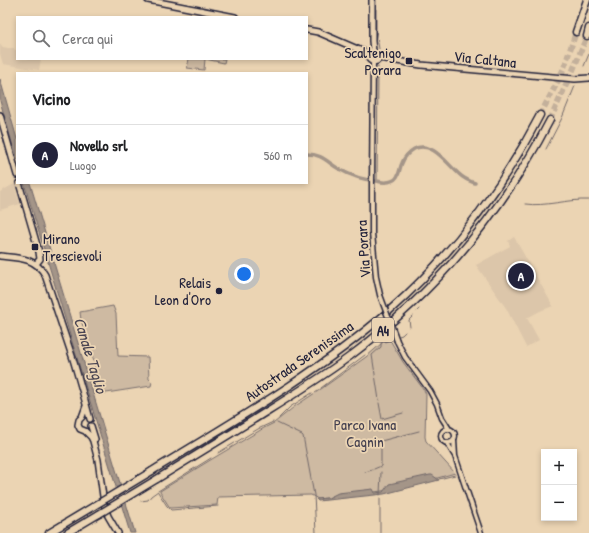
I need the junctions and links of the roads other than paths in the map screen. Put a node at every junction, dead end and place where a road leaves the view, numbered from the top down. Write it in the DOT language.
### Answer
graph roads {
  1 [pos="148,0"];
  2 [pos="372,0"];
  3 [pos="587,0"];
  4 [pos="230,16"];
  5 [pos="589,28"];
  6 [pos="308,30"];
  7 [pos="576,32"];
  8 [pos="586,36"];
  9 [pos="371,53"];
  10 [pos="380,58"];
  11 [pos="373,62"];
  12 [pos="589,78"];
  13 [pos="0,115"];
  14 [pos="540,115"];
  15 [pos="550,120"];
  16 [pos="16,171"];
  17 [pos="19,184"];
  18 [pos="0,256"];
  19 [pos="36,264"];
  20 [pos="86,403"];
  21 [pos="82,417"];
  22 [pos="442,418"];
  23 [pos="90,419"];
  24 [pos="91,426"];
  25 [pos="448,429"];
  26 [pos="85,431"];
  27 [pos="443,431"];
  28 [pos="454,440"];
  29 [pos="447,443"];
  30 [pos="455,456"];
  31 [pos="98,460"];
  32 [pos="49,533"];
  33 [pos="68,533"];
  34 [pos="118,533"];
  35 [pos="481,533"];
  1 -- 4 [label="main road"];
  2 -- 9 [label="main road"];
  3 -- 7 [label="highway"];
  5 -- 8 [label="highway"];
  6 -- 9 [label="main road"];
  9 -- 10 [label="main road"];
  9 -- 11 [label="main road"];
  10 -- 11 [label="main road"];
  10 -- 12 [label="main road, Via Caltana"];
  11 -- 22 [label="street, Via Porara, bridge"];
  13 -- 16 [label="main road"];
  14 -- 32 [label="highway, Autostrada Serenissima / A4, bridge"];
  15 -- 33 [label="highway, Autostrada Serenissima / A4, bridge"];
  17 -- 19 [label="main road"];
  18 -- 19 [label="main road"];
  19 -- 20 [label="main road"];
  20 -- 21 [label="main road"];
  20 -- 23 [label="main road"];
  21 -- 23 [label="main road"];
  21 -- 26 [label="main road"];
  22 -- 25 [label="street, Via Porara"];
  22 -- 27 [label="street, Via Porara"];
  23 -- 24 [label="main road"];
  24 -- 26 [label="main road"];
  24 -- 31 [label="main road"];
  25 -- 27 [label="street"];
  25 -- 28 [label="street, Via Porara"];
  26 -- 31 [label="main road"];
  27 -- 29 [label="street, Via Porara"];
  28 -- 29 [label="street"];
  28 -- 30 [label="street, Via Porara"];
  29 -- 30 [label="street, Via Porara"];
  30 -- 35 [label="street, Via Porara"];
  31 -- 34 [label="main road"];
}
